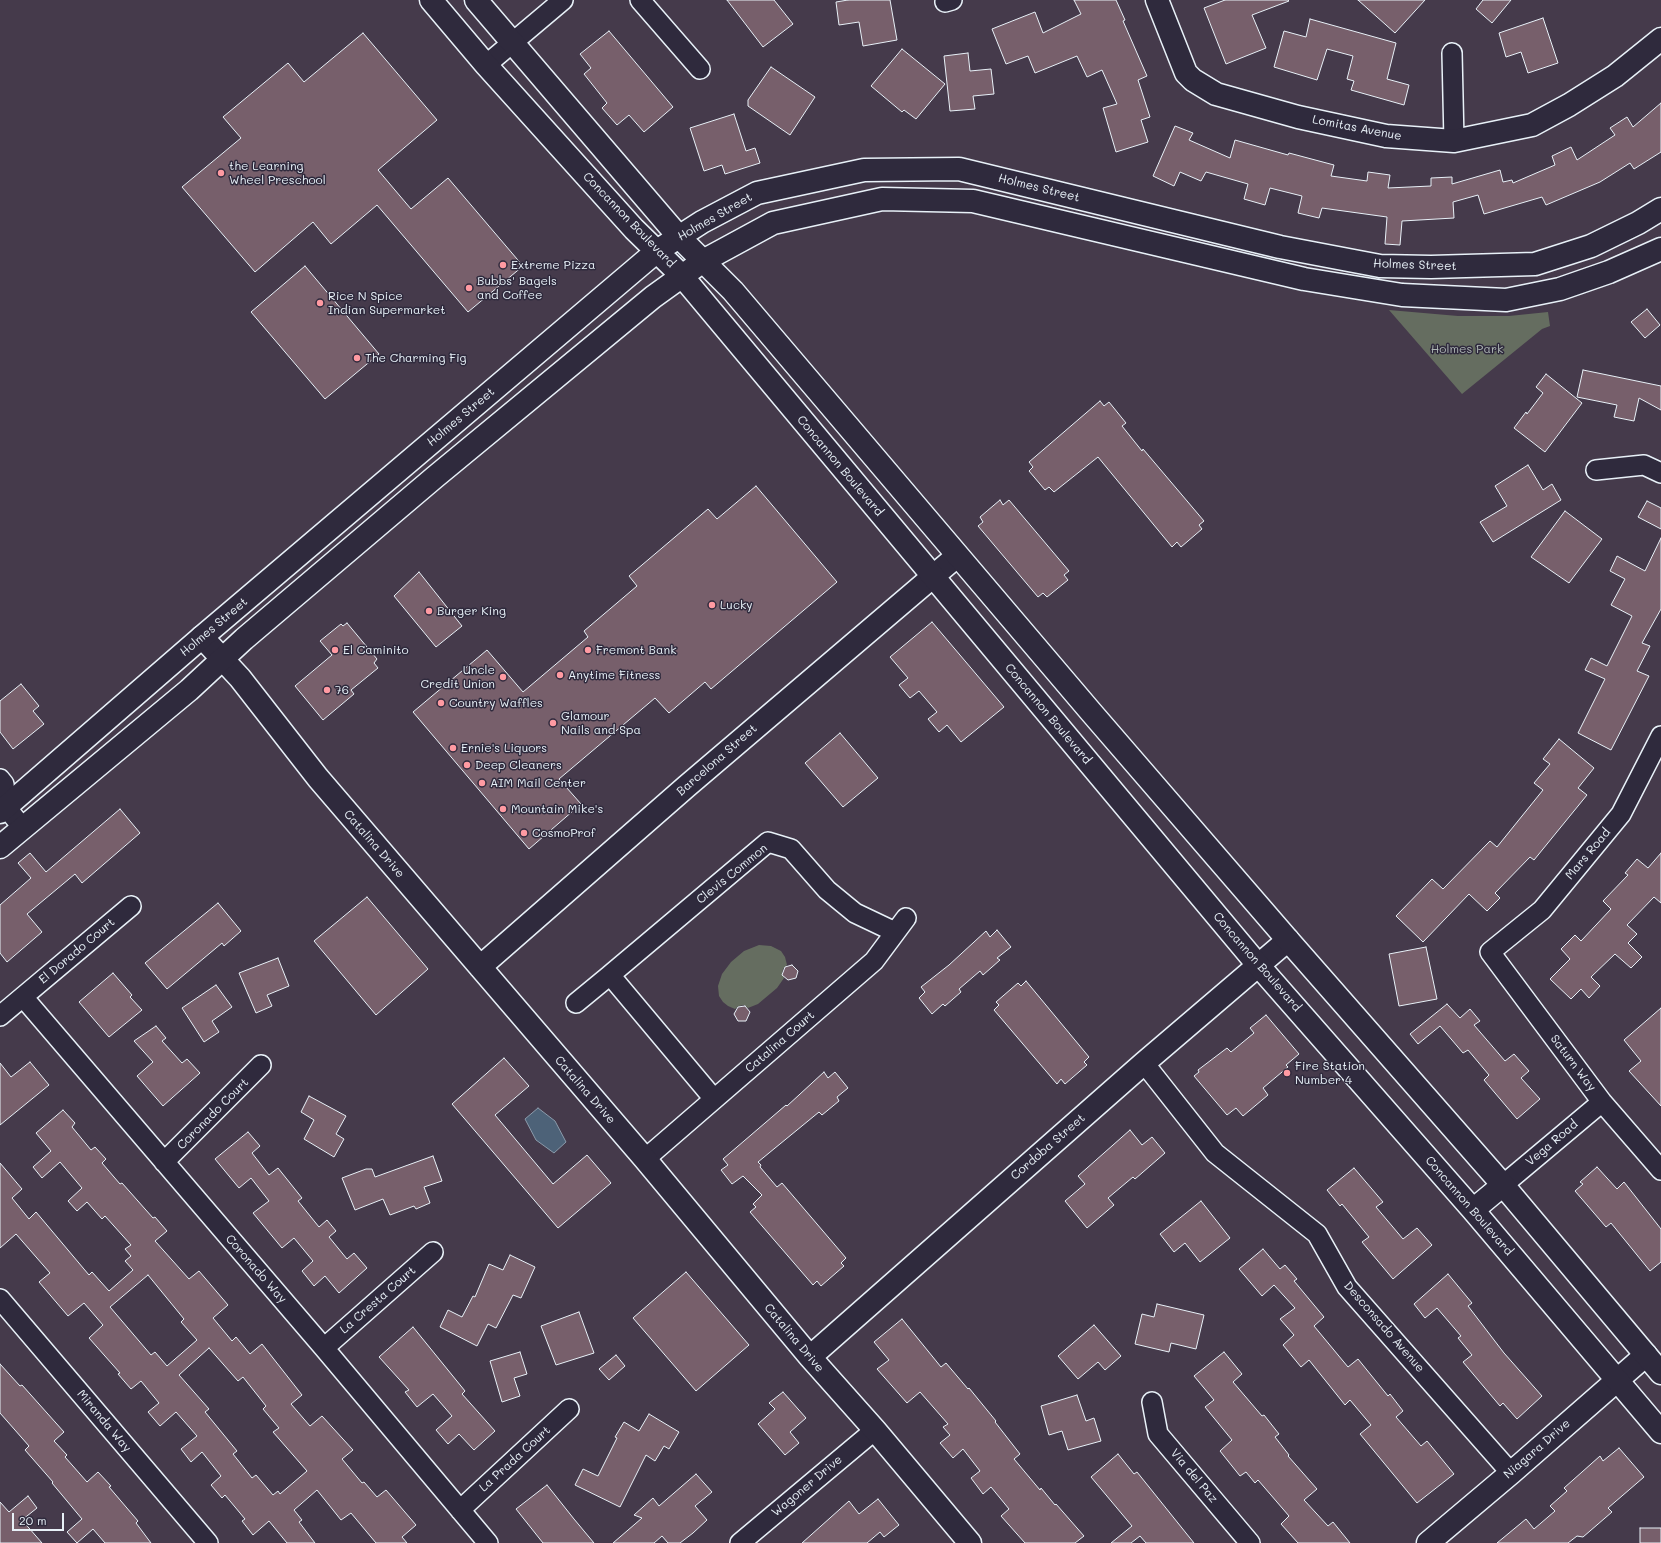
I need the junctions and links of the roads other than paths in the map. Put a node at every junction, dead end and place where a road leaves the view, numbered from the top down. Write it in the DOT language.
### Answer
graph roads {
  1 [pos="431,0"];
  2 [pos="476,0"];
  3 [pos="563,0"];
  4 [pos="640,0"];
  5 [pos="1157,0"];
  6 [pos="1661,39"];
  7 [pos="513,43"];
  8 [pos="1452,53"];
  9 [pos="486,65"];
  10 [pos="700,69"];
  11 [pos="1454,141"];
  12 [pos="1661,209"];
  13 [pos="679,237"];
  14 [pos="1661,249"];
  15 [pos="657,252"];
  16 [pos="703,261"];
  17 [pos="682,276"];
  18 [pos="1596,470"];
  19 [pos="1661,473"];
  20 [pos="957,556"];
  21 [pos="933,576"];
  22 [pos="202,637"];
  23 [pos="223,659"];
  24 [pos="1661,736"];
  25 [pos="0,779"];
  26 [pos="2,808"];
  27 [pos="22,827"];
  28 [pos="0,847"];
  29 [pos="131,906"];
  30 [pos="901,925"];
  31 [pos="1288,940"];
  32 [pos="1490,952"];
  33 [pos="1258,965"];
  34 [pos="480,967"];
  35 [pos="610,974"];
  36 [pos="23,997"];
  37 [pos="576,1003"];
  38 [pos="0,1016"];
  39 [pos="1144,1063"];
  40 [pos="261,1065"];
  41 [pos="714,1099"];
  42 [pos="1602,1102"];
  43 [pos="645,1159"];
  44 [pos="164,1162"];
  45 [pos="1661,1170"];
  46 [pos="1503,1185"];
  47 [pos="1474,1210"];
  48 [pos="432,1252"];
  49 [pos="0,1299"];
  50 [pos="324,1348"];
  51 [pos="1646,1355"];
  52 [pos="810,1357"];
  53 [pos="1661,1373"];
  54 [pos="1616,1380"];
  55 [pos="1152,1402"];
  56 [pos="570,1409"];
  57 [pos="875,1430"];
  58 [pos="1661,1432"];
  59 [pos="1511,1473"];
  60 [pos="460,1510"];
  61 [pos="208,1543"];
  62 [pos="488,1543"];
  63 [pos="740,1543"];
  64 [pos="970,1543"];
  65 [pos="1250,1543"];
  66 [pos="1428,1543"];
  1 -- 9 [label="main road, Concannon Boulevard"];
  2 -- 7 [label="main road, Concannon Boulevard"];
  3 -- 7 [label="street"];
  4 -- 10 [label="street"];
  5 -- 11 [label="main road, Lomitas Avenue"];
  6 -- 11 [label="main road, Lomitas Avenue"];
  7 -- 9 [label="street"];
  7 -- 13 [label="main road, Concannon Boulevard"];
  8 -- 11 [label="street"];
  9 -- 15 [label="main road, Concannon Boulevard"];
  12 -- 13 [label="main road, Holmes Street"];
  13 -- 15 [label="main road, Holmes Street"];
  13 -- 16 [label="main road, Concannon Boulevard"];
  14 -- 16 [label="main road"];
  15 -- 17 [label="main road, Concannon Boulevard"];
  15 -- 22 [label="main road, Holmes Street"];
  16 -- 17 [label="main road"];
  16 -- 20 [label="main road, Concannon Boulevard"];
  17 -- 21 [label="main road, Concannon Boulevard"];
  17 -- 23 [label="main road"];
  18 -- 19 [label="street"];
  20 -- 21 [label="main road, Barcelona Street"];
  20 -- 31 [label="main road, Concannon Boulevard"];
  21 -- 33 [label="main road, Concannon Boulevard"];
  21 -- 34 [label="main road, Barcelona Street"];
  22 -- 23 [label="main road, Catalina Drive"];
  22 -- 26 [label="main road, Holmes Street"];
  23 -- 27 [label="main road"];
  23 -- 34 [label="main road, Catalina Drive"];
  24 -- 32 [label="street, Mars Road"];
  25 -- 26 [label="street"];
  26 -- 27 [label="street"];
  27 -- 28 [label="main road"];
  29 -- 36 [label="street, El Dorado Court"];
  30 -- 35 [label="street, Clevis Common"];
  30 -- 41 [label="street, Catalina Court"];
  31 -- 33 [label="main road, Cordoba Street"];
  31 -- 46 [label="main road, Concannon Boulevard"];
  32 -- 42 [label="street, Saturn Way"];
  33 -- 39 [label="main road, Cordoba Street"];
  33 -- 47 [label="main road, Concannon Boulevard"];
  34 -- 43 [label="main road, Catalina Drive"];
  35 -- 37 [label="street, Clevis Common"];
  35 -- 41 [label="street"];
  36 -- 38 [label="street, El Dorado Court"];
  36 -- 44 [label="street, Coronado Way"];
  39 -- 52 [label="main road, Cordoba Street"];
  39 -- 59 [label="street, Desconsado Avenue"];
  40 -- 44 [label="street, Coronado Court"];
  41 -- 43 [label="street, Catalina Court"];
  42 -- 45 [label="street, Saturn Way"];
  42 -- 46 [label="street, Vega Road"];
  43 -- 52 [label="main road, Catalina Drive"];
  44 -- 50 [label="street, Coronado Way"];
  46 -- 47 [label="main road"];
  46 -- 51 [label="main road, Concannon Boulevard"];
  47 -- 54 [label="main road, Concannon Boulevard"];
  48 -- 50 [label="street, La Cresta Court"];
  49 -- 61 [label="street, Miranda Way"];
  50 -- 60 [label="street, Coronado Way"];
  51 -- 53 [label="main road, Concannon Boulevard"];
  51 -- 54 [label="main road, Niagara Drive"];
  52 -- 57 [label="main road, Catalina Drive"];
  54 -- 58 [label="main road, Concannon Boulevard"];
  54 -- 59 [label="main road, Niagara Drive"];
  55 -- 65 [label="street, Via del Paz"];
  56 -- 60 [label="street, La Prada Court"];
  57 -- 63 [label="street, Wagoner Drive"];
  57 -- 64 [label="main road, Catalina Drive"];
  59 -- 66 [label="main road, Niagara Drive"];
  60 -- 62 [label="street, Coronado Way"];
}
